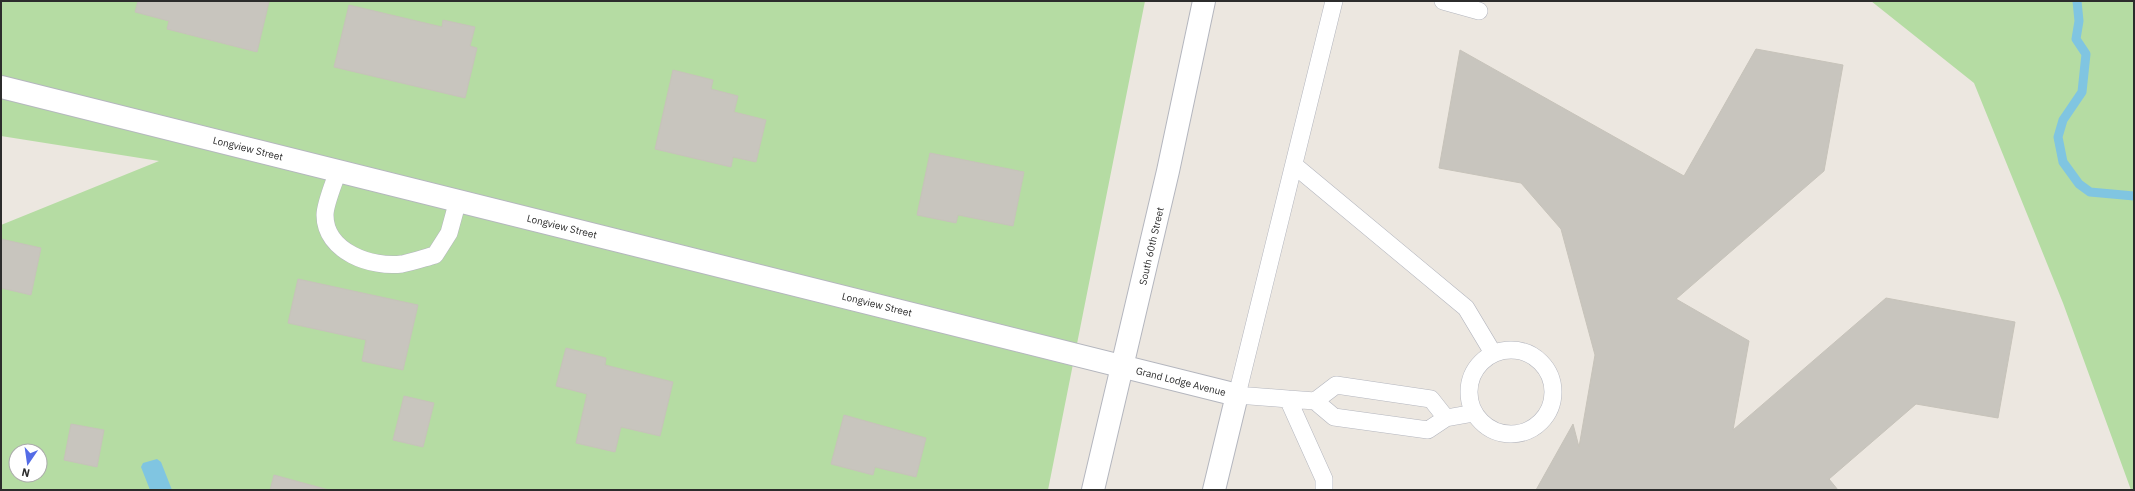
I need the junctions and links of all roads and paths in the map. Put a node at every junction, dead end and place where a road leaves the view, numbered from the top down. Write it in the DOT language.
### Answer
graph roads {
  1 [pos="1204,1"];
  2 [pos="1334,1"];
  3 [pos="1443,1"];
  4 [pos="1479,11"];
  5 [pos="1,87"];
  6 [pos="1294,165"];
  7 [pos="338,171"];
  8 [pos="458,200"];
  9 [pos="1493,353"];
  10 [pos="1123,366"];
  11 [pos="1237,395"];
  12 [pos="1288,399"];
  13 [pos="1315,401"];
  14 [pos="1474,413"];
  15 [pos="1446,418"];
  16 [pos="1092,490"];
  17 [pos="1214,490"];
  18 [pos="1324,490"];
  1 -- 10 [label="street, South 60th Street"];
  2 -- 6 [label="lane"];
  3 -- 4 [label="lane"];
  5 -- 7 [label="street, Longview Street"];
  6 -- 9 [label="lane"];
  6 -- 11 [label="lane"];
  7 -- 8 [label="street, Longview Street"];
  7 -- 8 [label="lane"];
  8 -- 10 [label="street, Longview Street"];
  9 -- 14 [label="lane"];
  9 -- 14 [label="lane"];
  10 -- 11 [label="street, Grand Lodge Avenue"];
  10 -- 16 [label="street, South 60th Street"];
  11 -- 12 [label="lane"];
  11 -- 17 [label="street, Grand Lodge Avenue"];
  12 -- 13 [label="lane"];
  12 -- 18 [label="lane"];
  13 -- 15 [label="lane"];
  13 -- 15 [label="lane"];
  14 -- 15 [label="lane"];
}
